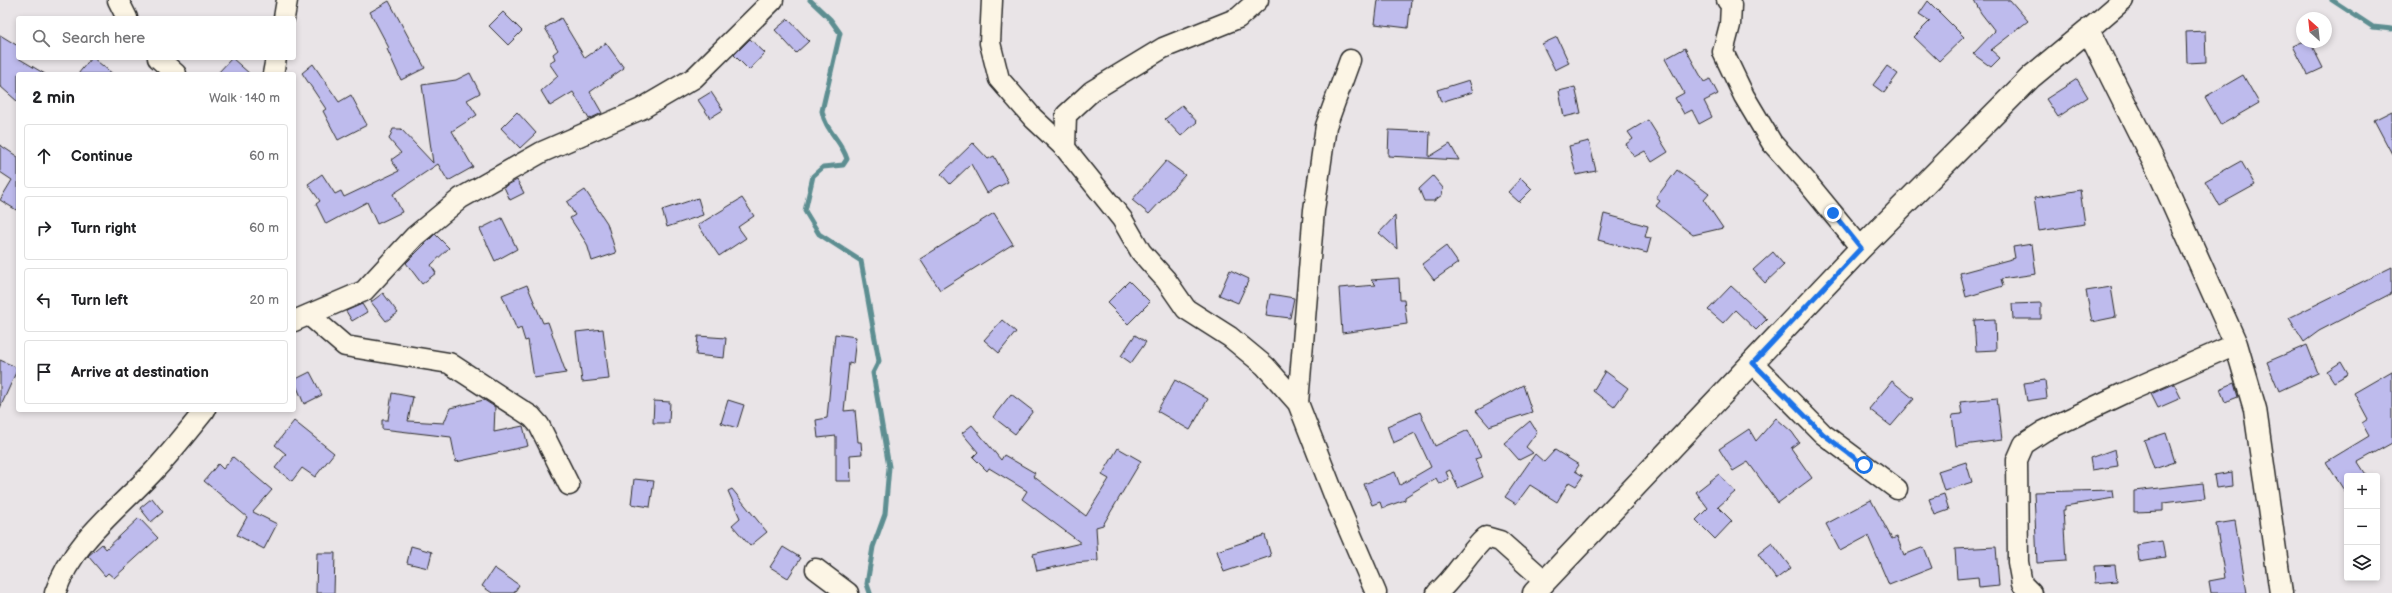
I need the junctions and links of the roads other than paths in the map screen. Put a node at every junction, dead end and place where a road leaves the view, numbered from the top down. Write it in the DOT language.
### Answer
graph roads {
  1 [pos="118,0"];
  2 [pos="287,0"];
  3 [pos="773,0"];
  4 [pos="992,0"];
  5 [pos="1258,0"];
  6 [pos="1727,0"];
  7 [pos="2123,0"];
  8 [pos="126,16"];
  9 [pos="284,16"];
  10 [pos="2088,30"];
  11 [pos="160,60"];
  12 [pos="276,60"];
  13 [pos="1350,60"];
  14 [pos="174,72"];
  15 [pos="273,72"];
  16 [pos="1065,148"];
  17 [pos="1861,248"];
  18 [pos="301,318"];
  19 [pos="2236,344"];
  20 [pos="1753,363"];
  21 [pos="1298,403"];
  22 [pos="203,412"];
  23 [pos="569,485"];
  24 [pos="1897,490"];
  25 [pos="816,569"];
  26 [pos="1540,587"];
  27 [pos="55,593"];
  28 [pos="848,593"];
  29 [pos="1376,593"];
  30 [pos="1437,593"];
  31 [pos="2031,593"];
  32 [pos="2281,593"];
  1 -- 8 [label="street"];
  2 -- 9 [label="street"];
  3 -- 18 [label="street"];
  4 -- 16 [label="street"];
  5 -- 16 [label="street"];
  6 -- 17 [label="street"];
  7 -- 10 [label="street"];
  10 -- 17 [label="street"];
  10 -- 19 [label="street"];
  11 -- 14 [label="street"];
  12 -- 15 [label="street"];
  13 -- 21 [label="street"];
  16 -- 21 [label="street"];
  17 -- 20 [label="street"];
  18 -- 23 [label="street"];
  19 -- 31 [label="street"];
  19 -- 32 [label="street"];
  20 -- 24 [label="street"];
  20 -- 26 [label="street"];
  21 -- 29 [label="street"];
  22 -- 27 [label="street"];
  25 -- 28 [label="street"];
  26 -- 30 [label="street"];
}
